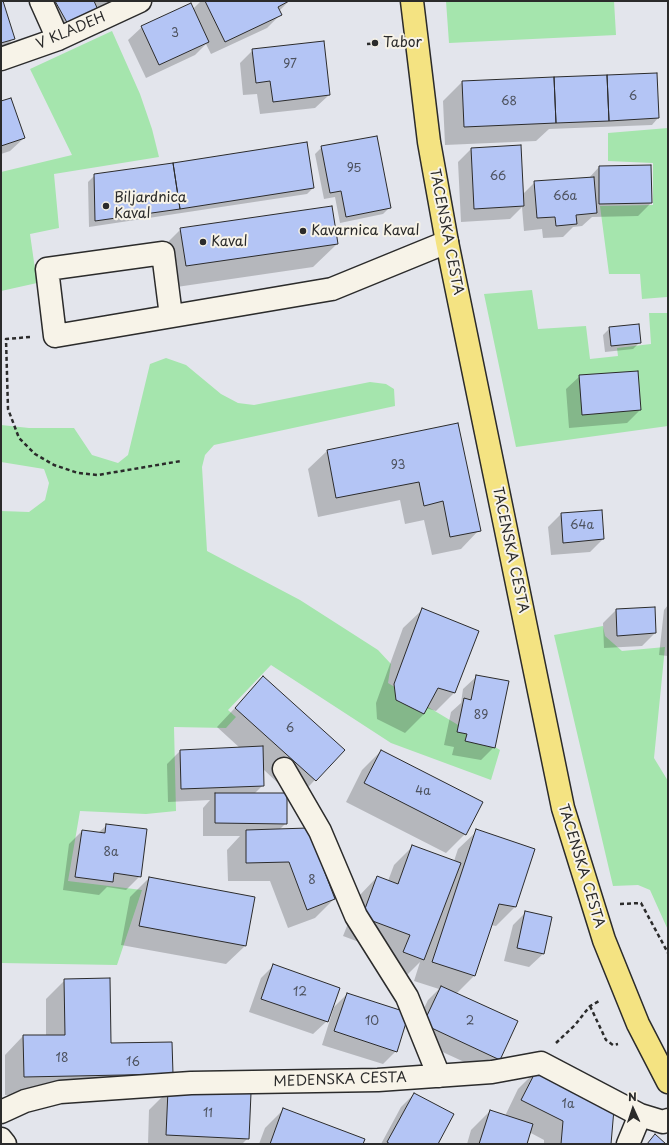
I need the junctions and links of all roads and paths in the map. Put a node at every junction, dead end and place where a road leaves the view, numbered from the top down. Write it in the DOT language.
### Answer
graph roads {
  1 [pos="41,1"];
  2 [pos="140,1"];
  3 [pos="412,1"];
  4 [pos="58,39"];
  5 [pos="381,43"];
  6 [pos="367,44"];
  7 [pos="1,59"];
  8 [pos="447,242"];
  9 [pos="171,316"];
  10 [pos="55,336"];
  11 [pos="181,461"];
  12 [pos="284,769"];
  13 [pos="593,908"];
  14 [pos="668,953"];
  15 [pos="606,998"];
  16 [pos="590,1006"];
  17 [pos="618,1044"];
  18 [pos="550,1047"];
  19 [pos="439,1076"];
  20 [pos="668,1082"];
  21 [pos="1,1112"];
  22 [pos="640,1115"];
  23 [pos="668,1120"];
  24 [pos="1,1139"];
  25 [pos="4,1144"];
  26 [pos="628,1144"];
  1 -- 4 [label="street"];
  2 -- 4 [label="street, V KLADEH"];
  3 -- 8 [label="main road, TACENSKA CESTA"];
  4 -- 7 [label="street, V KLADEH"];
  5 -- 6 [label="path"];
  8 -- 9 [label="street"];
  8 -- 13 [label="main road, TACENSKA CESTA"];
  9 -- 10 [label="street"];
  9 -- 10 [label="street"];
  10 -- 11 [label="path"];
  12 -- 19 [label="street"];
  13 -- 14 [label="path"];
  13 -- 20 [label="main road, TACENSKA CESTA"];
  15 -- 16 [label="path"];
  16 -- 17 [label="path"];
  16 -- 18 [label="path"];
  19 -- 21 [label="street, MEDENSKA CESTA"];
  19 -- 22 [label="street, MEDENSKA CESTA"];
  22 -- 23 [label="street, MEDENSKA CESTA"];
  22 -- 26 [label="street"];
  24 -- 25 [label="street"];
}
